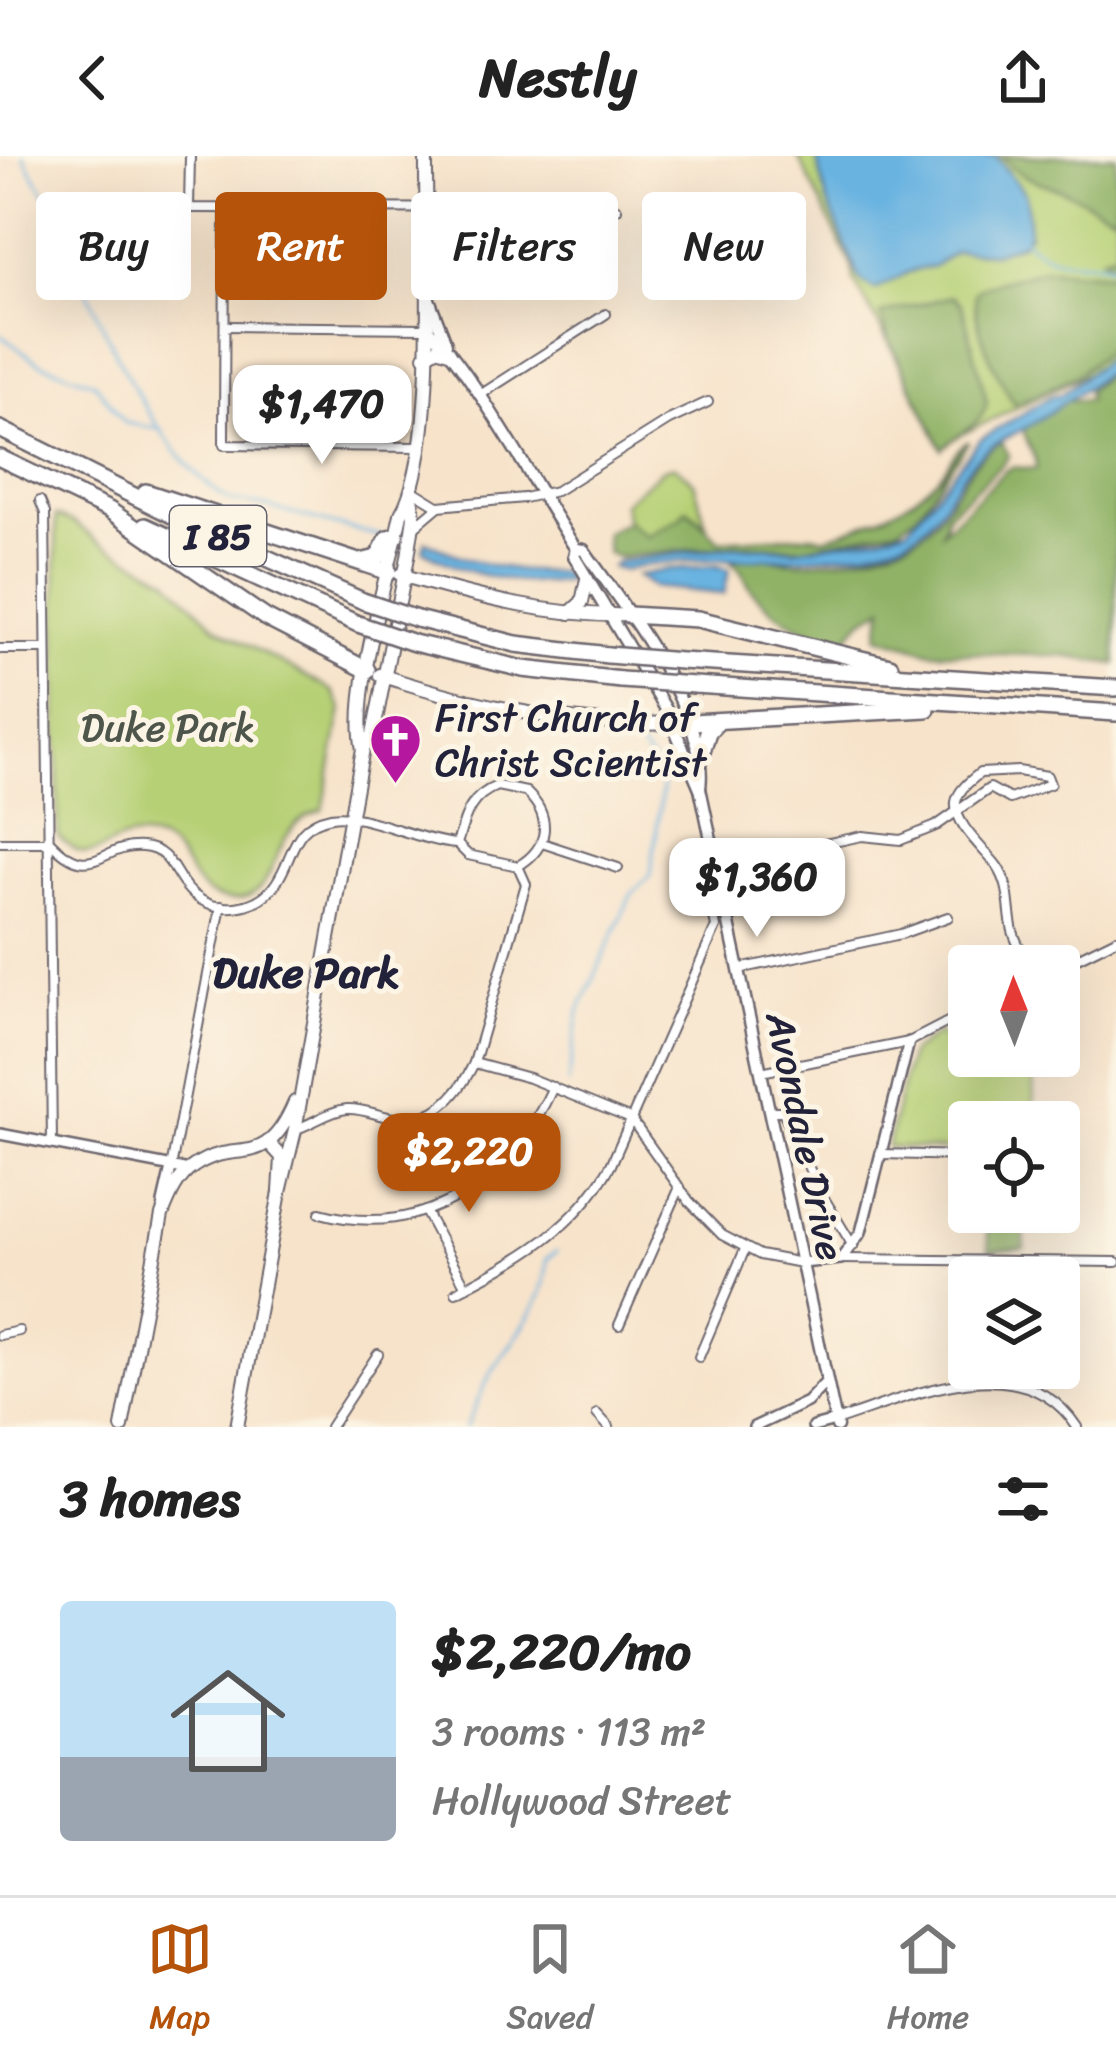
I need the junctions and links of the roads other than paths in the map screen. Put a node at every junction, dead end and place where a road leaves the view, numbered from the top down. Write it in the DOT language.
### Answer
graph roads {
  1 [pos="190,156"];
  2 [pos="426,156"];
  3 [pos="425,192"];
  4 [pos="215,208"];
  5 [pos="225,300"];
  6 [pos="425,300"];
  7 [pos="428,300"];
  8 [pos="606,314"];
  9 [pos="225,326"];
  10 [pos="425,328"];
  11 [pos="448,352"];
  12 [pos="425,356"];
  13 [pos="478,395"];
  14 [pos="709,402"];
  15 [pos="0,429"];
  16 [pos="420,447"];
  17 [pos="0,458"];
  18 [pos="76,466"];
  19 [pos="412,493"];
  20 [pos="542,496"];
  21 [pos="40,501"];
  22 [pos="439,506"];
  23 [pos="109,510"];
  24 [pos="404,532"];
  25 [pos="576,549"];
  26 [pos="362,562"];
  27 [pos="396,574"];
  28 [pos="587,579"];
  29 [pos="570,613"];
  30 [pos="629,615"];
  31 [pos="608,616"];
  32 [pos="0,649"];
  33 [pos="46,649"];
  34 [pos="368,670"];
  35 [pos="385,676"];
  36 [pos="953,677"];
  37 [pos="416,686"];
  38 [pos="1116,688"];
  39 [pos="996,705"];
  40 [pos="379,710"];
  41 [pos="1116,713"];
  42 [pos="718,721"];
  43 [pos="692,722"];
  44 [pos="672,724"];
  45 [pos="363,749"];
  46 [pos="700,758"];
  47 [pos="700,788"];
  48 [pos="956,810"];
  49 [pos="350,817"];
  50 [pos="0,842"];
  51 [pos="51,842"];
  52 [pos="457,844"];
  53 [pos="542,844"];
  54 [pos="518,866"];
  55 [pos="717,867"];
  56 [pos="618,868"];
  57 [pos="221,906"];
  58 [pos="712,908"];
  59 [pos="948,917"];
  60 [pos="1116,939"];
  61 [pos="1019,945"];
  62 [pos="1080,957"];
  63 [pos="739,969"];
  64 [pos="948,1022"];
  65 [pos="909,1042"];
  66 [pos="473,1063"];
  67 [pos="761,1072"];
  68 [pos="553,1087"];
  69 [pos="770,1111"];
  70 [pos="631,1119"];
  71 [pos="289,1130"];
  72 [pos="0,1134"];
  73 [pos="52,1144"];
  74 [pos="272,1144"];
  75 [pos="880,1154"];
  76 [pos="948,1156"];
  77 [pos="171,1168"];
  78 [pos="189,1170"];
  79 [pos="680,1187"];
  80 [pos="280,1192"];
  81 [pos="425,1210"];
  82 [pos="320,1213"];
  83 [pos="162,1215"];
  84 [pos="853,1246"];
  85 [pos="745,1249"];
  86 [pos="841,1259"];
  87 [pos="1116,1262"];
  88 [pos="802,1263"];
  89 [pos="619,1325"];
  90 [pos="19,1330"];
  91 [pos="0,1335"];
  92 [pos="377,1354"];
  93 [pos="699,1358"];
  94 [pos="825,1375"];
  95 [pos="597,1414"];
  96 [pos="836,1424"];
  97 [pos="122,1427"];
  98 [pos="237,1427"];
  99 [pos="330,1427"];
  100 [pos="609,1427"];
  101 [pos="754,1427"];
  102 [pos="813,1427"];
  103 [pos="1077,1427"];
  1 -- 4 [label="street"];
  2 -- 3 [label="main road"];
  5 -- 9 [label="street"];
  6 -- 10 [label="main road"];
  7 -- 11 [label="main road, Avondale Drive"];
  8 -- 13 [label="street"];
  9 -- 10 [label="street"];
  9 -- 16 [label="street"];
  10 -- 11 [label="main road, Avondale Drive"];
  10 -- 12 [label="main road"];
  11 -- 12 [label="main road"];
  11 -- 13 [label="main road, Avondale Drive"];
  12 -- 16 [label="main road"];
  13 -- 20 [label="main road, Avondale Drive"];
  14 -- 20 [label="street"];
  15 -- 18 [label="highway, I 85"];
  16 -- 19 [label="main road"];
  17 -- 23 [label="highway, I 85"];
  18 -- 26 [label="highway"];
  18 -- 36 [label="highway, I 85, bridge"];
  19 -- 22 [label="street"];
  19 -- 24 [label="main road"];
  20 -- 22 [label="street"];
  20 -- 25 [label="main road, Avondale Drive"];
  21 -- 33 [label="street"];
  22 -- 24 [label="street"];
  23 -- 34 [label="highway"];
  23 -- 39 [label="highway, I 85, bridge"];
  24 -- 26 [label="highway"];
  24 -- 27 [label="main road"];
  25 -- 28 [label="main road, Avondale Drive"];
  25 -- 30 [label="main road, Avondale Drive"];
  26 -- 27 [label="highway"];
  27 -- 29 [label="main road"];
  27 -- 34 [label="main road"];
  27 -- 35 [label="main road"];
  28 -- 29 [label="main road"];
  28 -- 31 [label="main road, Avondale Drive"];
  29 -- 31 [label="main road"];
  30 -- 31 [label="main road"];
  30 -- 36 [label="highway"];
  30 -- 43 [label="main road, Avondale Drive"];
  31 -- 44 [label="main road, Avondale Drive"];
  32 -- 33 [label="street"];
  33 -- 51 [label="street"];
  34 -- 35 [label="main road"];
  34 -- 45 [label="main road"];
  35 -- 37 [label="main road"];
  35 -- 40 [label="main road"];
  36 -- 38 [label="highway, I 85"];
  37 -- 40 [label="main road"];
  37 -- 44 [label="main road"];
  39 -- 41 [label="highway, I 85"];
  39 -- 42 [label="highway"];
  40 -- 45 [label="main road"];
  42 -- 43 [label="highway"];
  42 -- 46 [label="highway"];
  43 -- 44 [label="main road"];
  43 -- 46 [label="main road, Avondale Drive"];
  44 -- 47 [label="main road, Avondale Drive"];
  45 -- 49 [label="main road"];
  46 -- 47 [label="main road, Avondale Drive"];
  47 -- 55 [label="main road, Avondale Drive"];
  48 -- 48 [label="street"];
  48 -- 55 [label="street"];
  48 -- 61 [label="street"];
  49 -- 52 [label="street"];
  49 -- 57 [label="street"];
  49 -- 71 [label="main road"];
  50 -- 51 [label="street"];
  51 -- 57 [label="street"];
  51 -- 73 [label="street"];
  52 -- 53 [label="street"];
  52 -- 54 [label="street"];
  53 -- 54 [label="street"];
  53 -- 56 [label="street"];
  54 -- 66 [label="street"];
  55 -- 63 [label="main road, Avondale Drive"];
  57 -- 77 [label="street"];
  58 -- 70 [label="street"];
  59 -- 63 [label="street"];
  60 -- 62 [label="street"];
  63 -- 67 [label="main road, Avondale Drive"];
  64 -- 65 [label="street"];
  65 -- 67 [label="street"];
  65 -- 75 [label="street"];
  66 -- 68 [label="street"];
  66 -- 71 [label="street"];
  67 -- 69 [label="main road, Avondale Drive"];
  68 -- 70 [label="street"];
  68 -- 81 [label="street"];
  69 -- 84 [label="street"];
  69 -- 88 [label="main road, Avondale Drive"];
  70 -- 79 [label="street"];
  70 -- 81 [label="street"];
  71 -- 74 [label="main road"];
  71 -- 80 [label="main road"];
  72 -- 73 [label="street"];
  73 -- 77 [label="street"];
  74 -- 78 [label="main road"];
  74 -- 80 [label="main road"];
  75 -- 76 [label="street"];
  75 -- 84 [label="street"];
  77 -- 78 [label="street"];
  77 -- 83 [label="street"];
  78 -- 83 [label="main road"];
  79 -- 85 [label="street"];
  79 -- 89 [label="street"];
  80 -- 98 [label="main road"];
  81 -- 82 [label="street"];
  83 -- 97 [label="main road"];
  84 -- 86 [label="street"];
  85 -- 88 [label="street"];
  85 -- 93 [label="street"];
  86 -- 87 [label="street"];
  86 -- 88 [label="street"];
  88 -- 94 [label="main road, Avondale Drive"];
  90 -- 91 [label="street"];
  92 -- 99 [label="street"];
  94 -- 96 [label="main road, Avondale Drive"];
  94 -- 101 [label="street"];
  95 -- 100 [label="street"];
  96 -- 102 [label="street"];
  96 -- 103 [label="street"];
}
